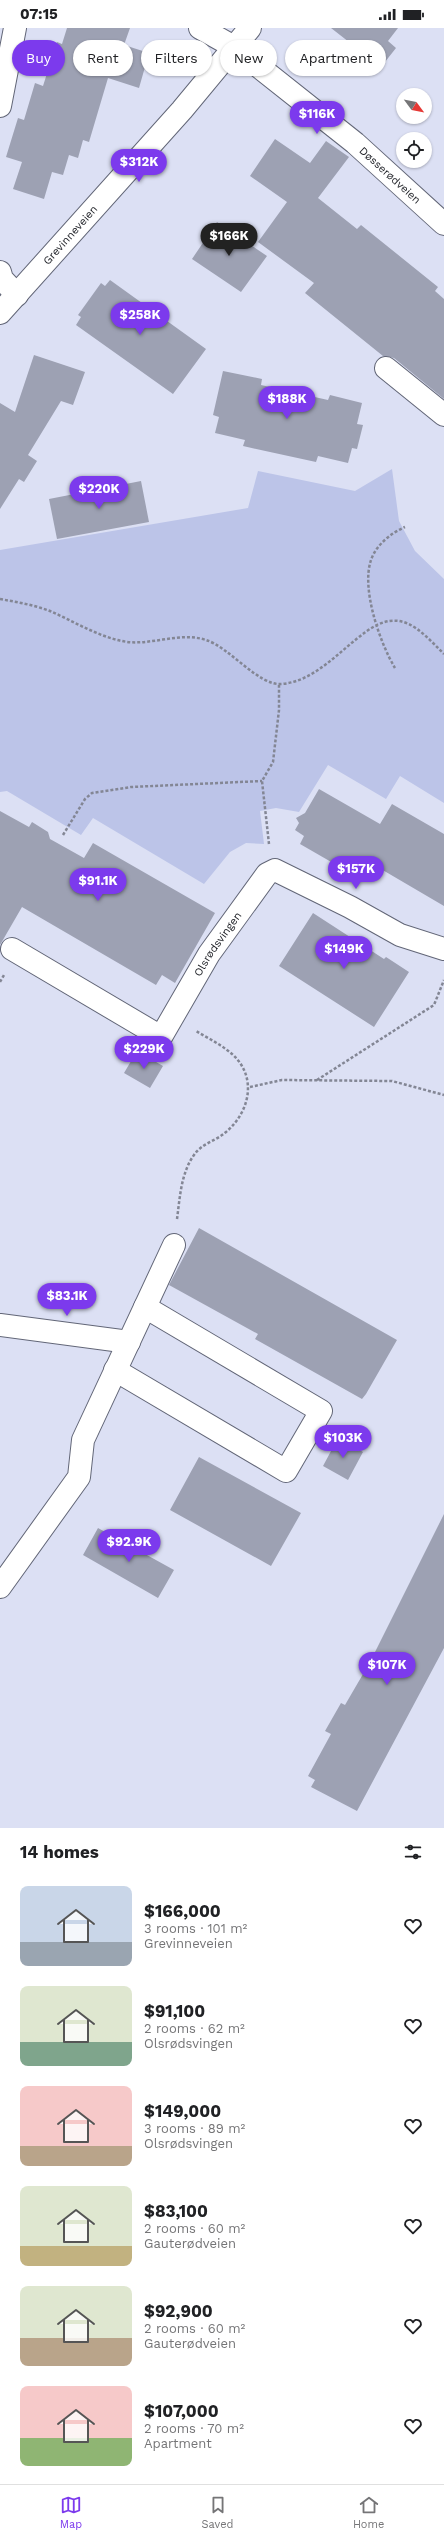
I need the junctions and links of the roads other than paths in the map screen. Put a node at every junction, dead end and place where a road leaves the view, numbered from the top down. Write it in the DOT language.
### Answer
graph roads {
  1 [pos="14,28"];
  2 [pos="200,28"];
  3 [pos="250,28"];
  4 [pos="221,40"];
  5 [pos="240,40"];
  6 [pos="220,64"];
  7 [pos="271,76"];
  8 [pos="0,106"];
  9 [pos="444,224"];
  10 [pos="0,272"];
  11 [pos="17,295"];
  12 [pos="0,313"];
  13 [pos="386,368"];
  14 [pos="444,415"];
  15 [pos="12,949"];
  16 [pos="444,950"];
  17 [pos="174,1245"];
  18 [pos="145,1307"];
  19 [pos="0,1325"];
  20 [pos="129,1342"];
  21 [pos="115,1370"];
  22 [pos="0,1587"];
  1 -- 8 [label="street"];
  2 -- 4 [label="street, Døsserødveien"];
  3 -- 5 [label="street, Grevinneveien"];
  6 -- 11 [label="street, Grevinneveien"];
  7 -- 9 [label="street, Døsserødveien"];
  10 -- 11 [label="street"];
  11 -- 12 [label="street, Grevinneveien"];
  13 -- 14 [label="street"];
  15 -- 16 [label="street, Olsrødsvingen"];
  17 -- 18 [label="street"];
  18 -- 20 [label="street"];
  18 -- 21 [label="street"];
  19 -- 20 [label="street"];
  20 -- 21 [label="street"];
  21 -- 22 [label="street"];
}
